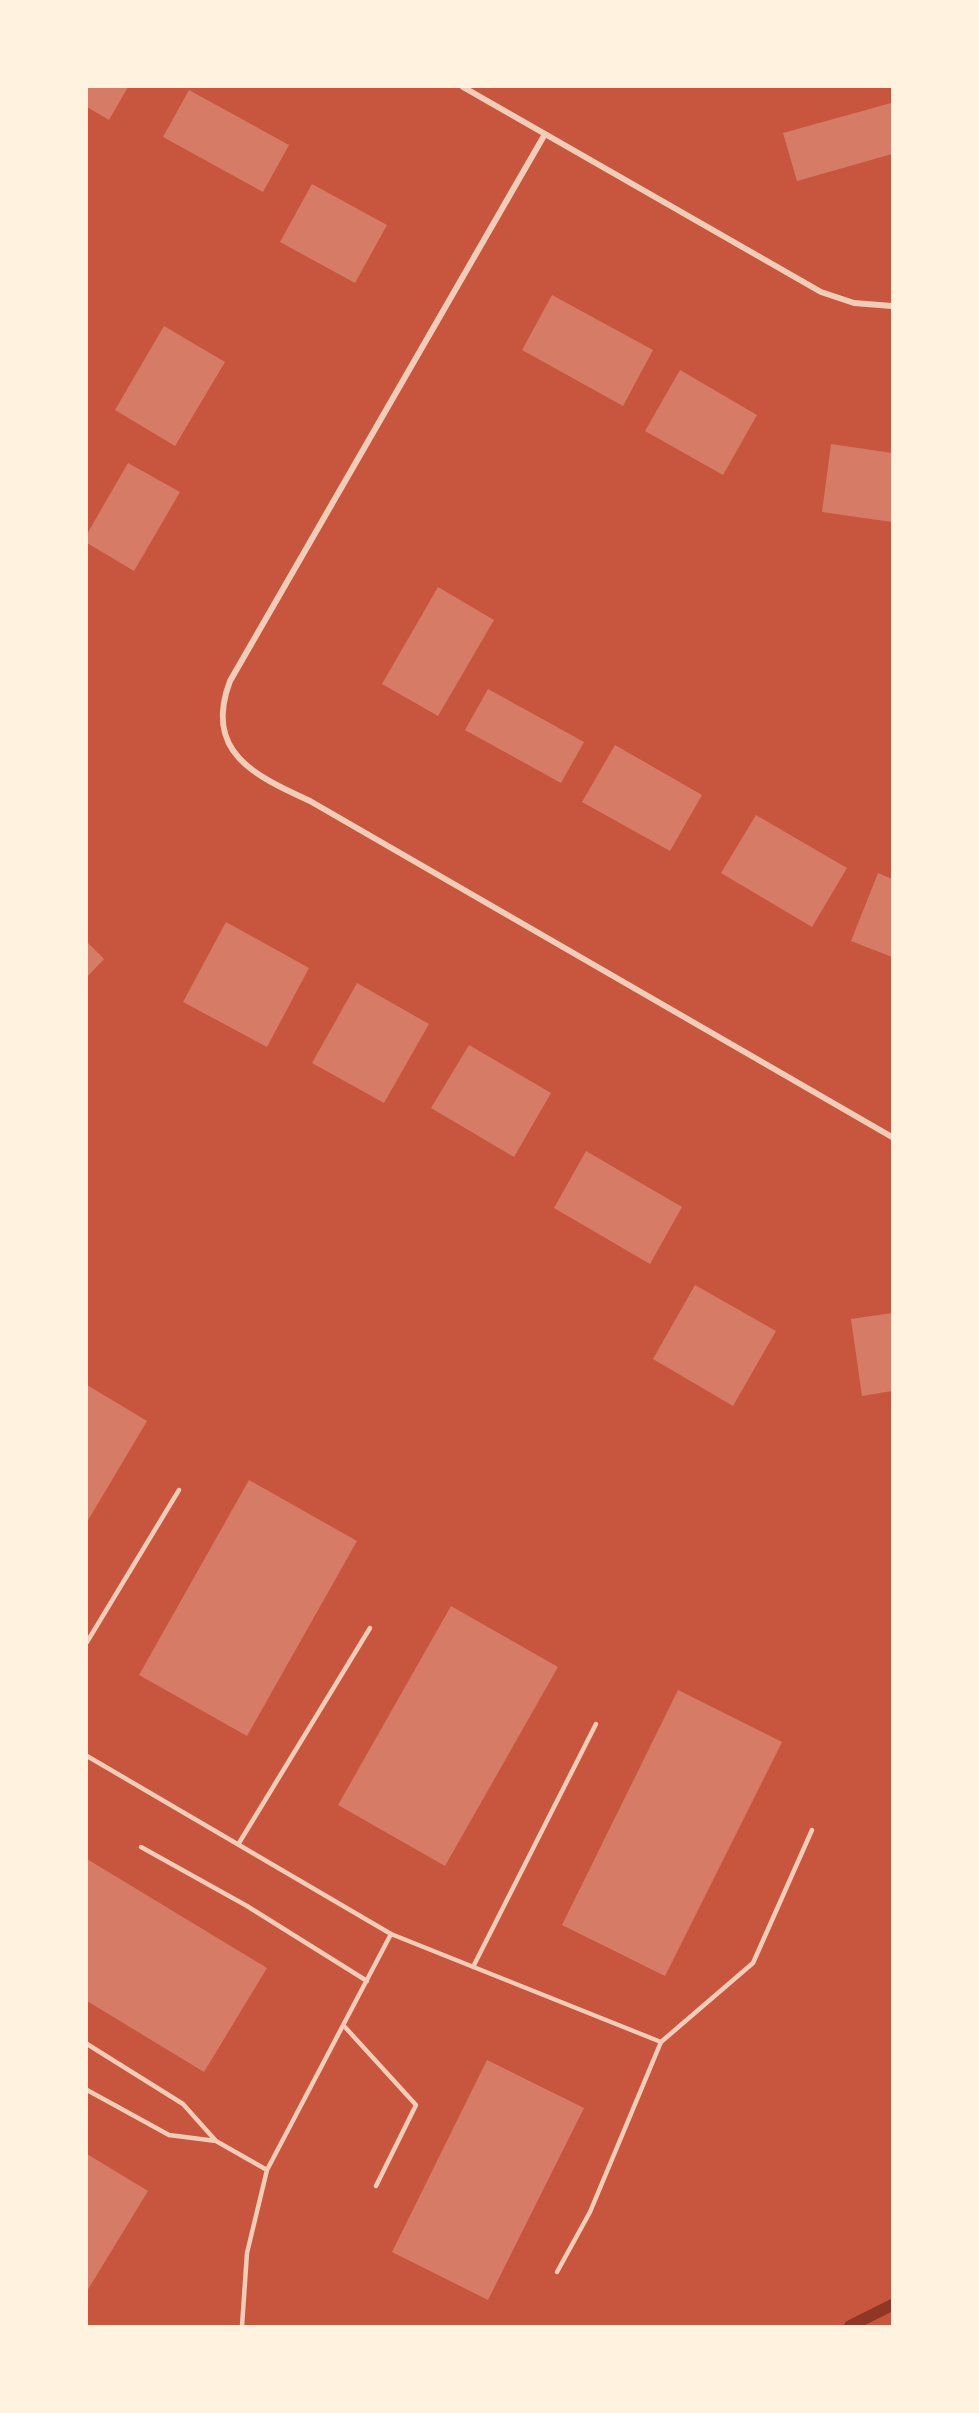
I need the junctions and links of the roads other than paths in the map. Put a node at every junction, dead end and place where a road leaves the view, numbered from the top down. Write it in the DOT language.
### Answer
graph roads {
  1 [pos="463,87"];
  2 [pos="545,134"];
  3 [pos="892,306"];
  4 [pos="892,1137"];
  5 [pos="179,1490"];
  6 [pos="370,1628"];
  7 [pos="87,1642"];
  8 [pos="596,1724"];
  9 [pos="87,1756"];
  10 [pos="812,1830"];
  11 [pos="239,1843"];
  12 [pos="141,1847"];
  13 [pos="391,1934"];
  14 [pos="473,1967"];
  15 [pos="367,1981"];
  16 [pos="344,2026"];
  17 [pos="661,2042"];
  18 [pos="87,2044"];
  19 [pos="87,2091"];
  20 [pos="216,2141"];
  21 [pos="267,2170"];
  22 [pos="376,2186"];
  23 [pos="557,2272"];
  24 [pos="242,2326"];
  1 -- 2 [label="street"];
  2 -- 3 [label="street"];
  2 -- 4 [label="street"];
  5 -- 7 [label="lane"];
  6 -- 11 [label="lane"];
  8 -- 14 [label="lane"];
  9 -- 11 [label="lane"];
  10 -- 17 [label="lane"];
  11 -- 13 [label="lane"];
  12 -- 15 [label="lane"];
  13 -- 14 [label="lane"];
  13 -- 15 [label="lane"];
  14 -- 17 [label="lane"];
  15 -- 16 [label="lane"];
  16 -- 21 [label="lane"];
  16 -- 22 [label="lane"];
  17 -- 23 [label="lane"];
  18 -- 20 [label="lane"];
  19 -- 20 [label="lane"];
  20 -- 21 [label="lane"];
  21 -- 24 [label="lane"];
}
